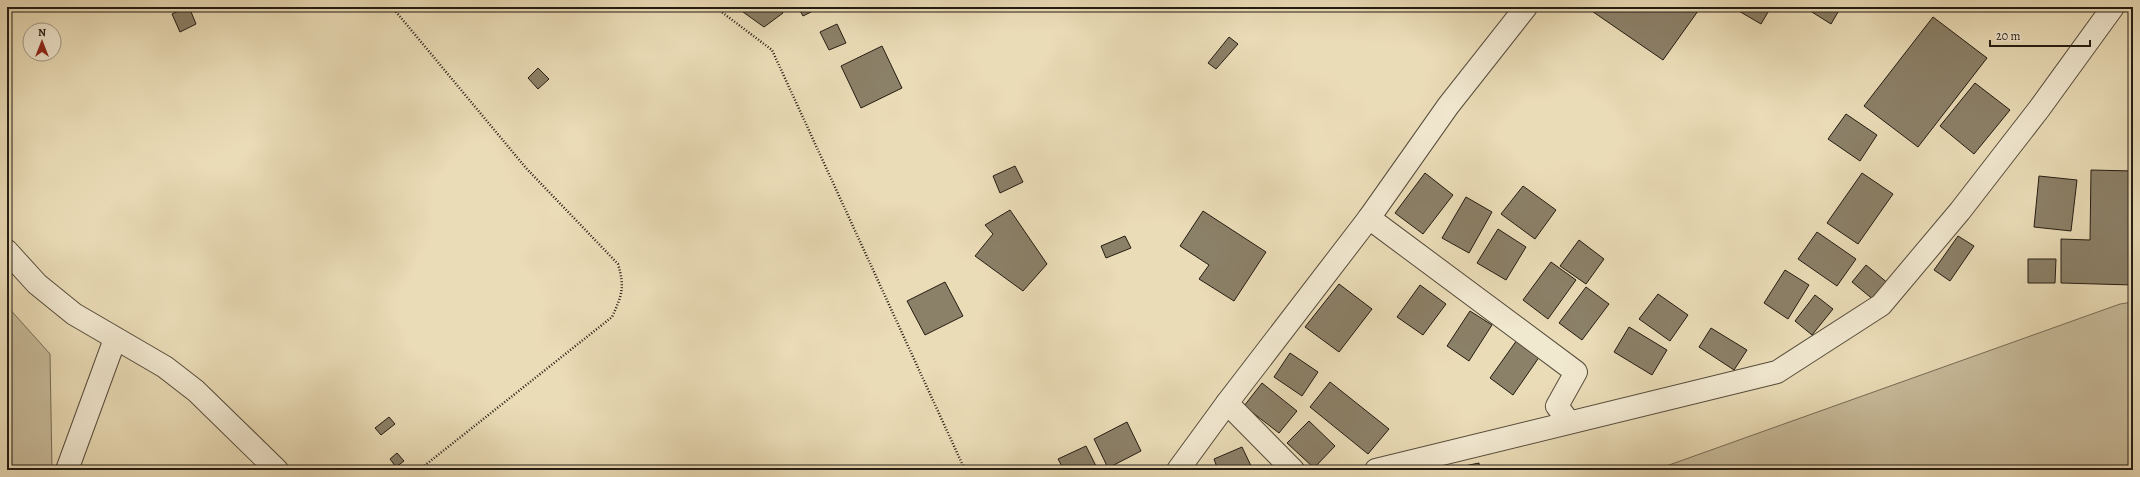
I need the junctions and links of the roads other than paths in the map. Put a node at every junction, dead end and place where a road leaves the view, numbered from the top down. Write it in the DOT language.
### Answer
graph roads {
  1 [pos="1526,7"];
  2 [pos="2113,7"];
  3 [pos="1369,218"];
  4 [pos="7,251"];
  5 [pos="115,339"];
  6 [pos="1227,403"];
  7 [pos="1569,422"];
  8 [pos="67,470"];
  9 [pos="277,470"];
  10 [pos="1178,470"];
  11 [pos="1293,470"];
  12 [pos="1376,470"];
  1 -- 3 [label="street"];
  2 -- 7 [label="street"];
  3 -- 6 [label="street"];
  3 -- 7 [label="street"];
  4 -- 5 [label="street"];
  5 -- 8 [label="street"];
  5 -- 9 [label="street"];
  6 -- 10 [label="street"];
  6 -- 11 [label="street"];
  7 -- 12 [label="street"];
}
